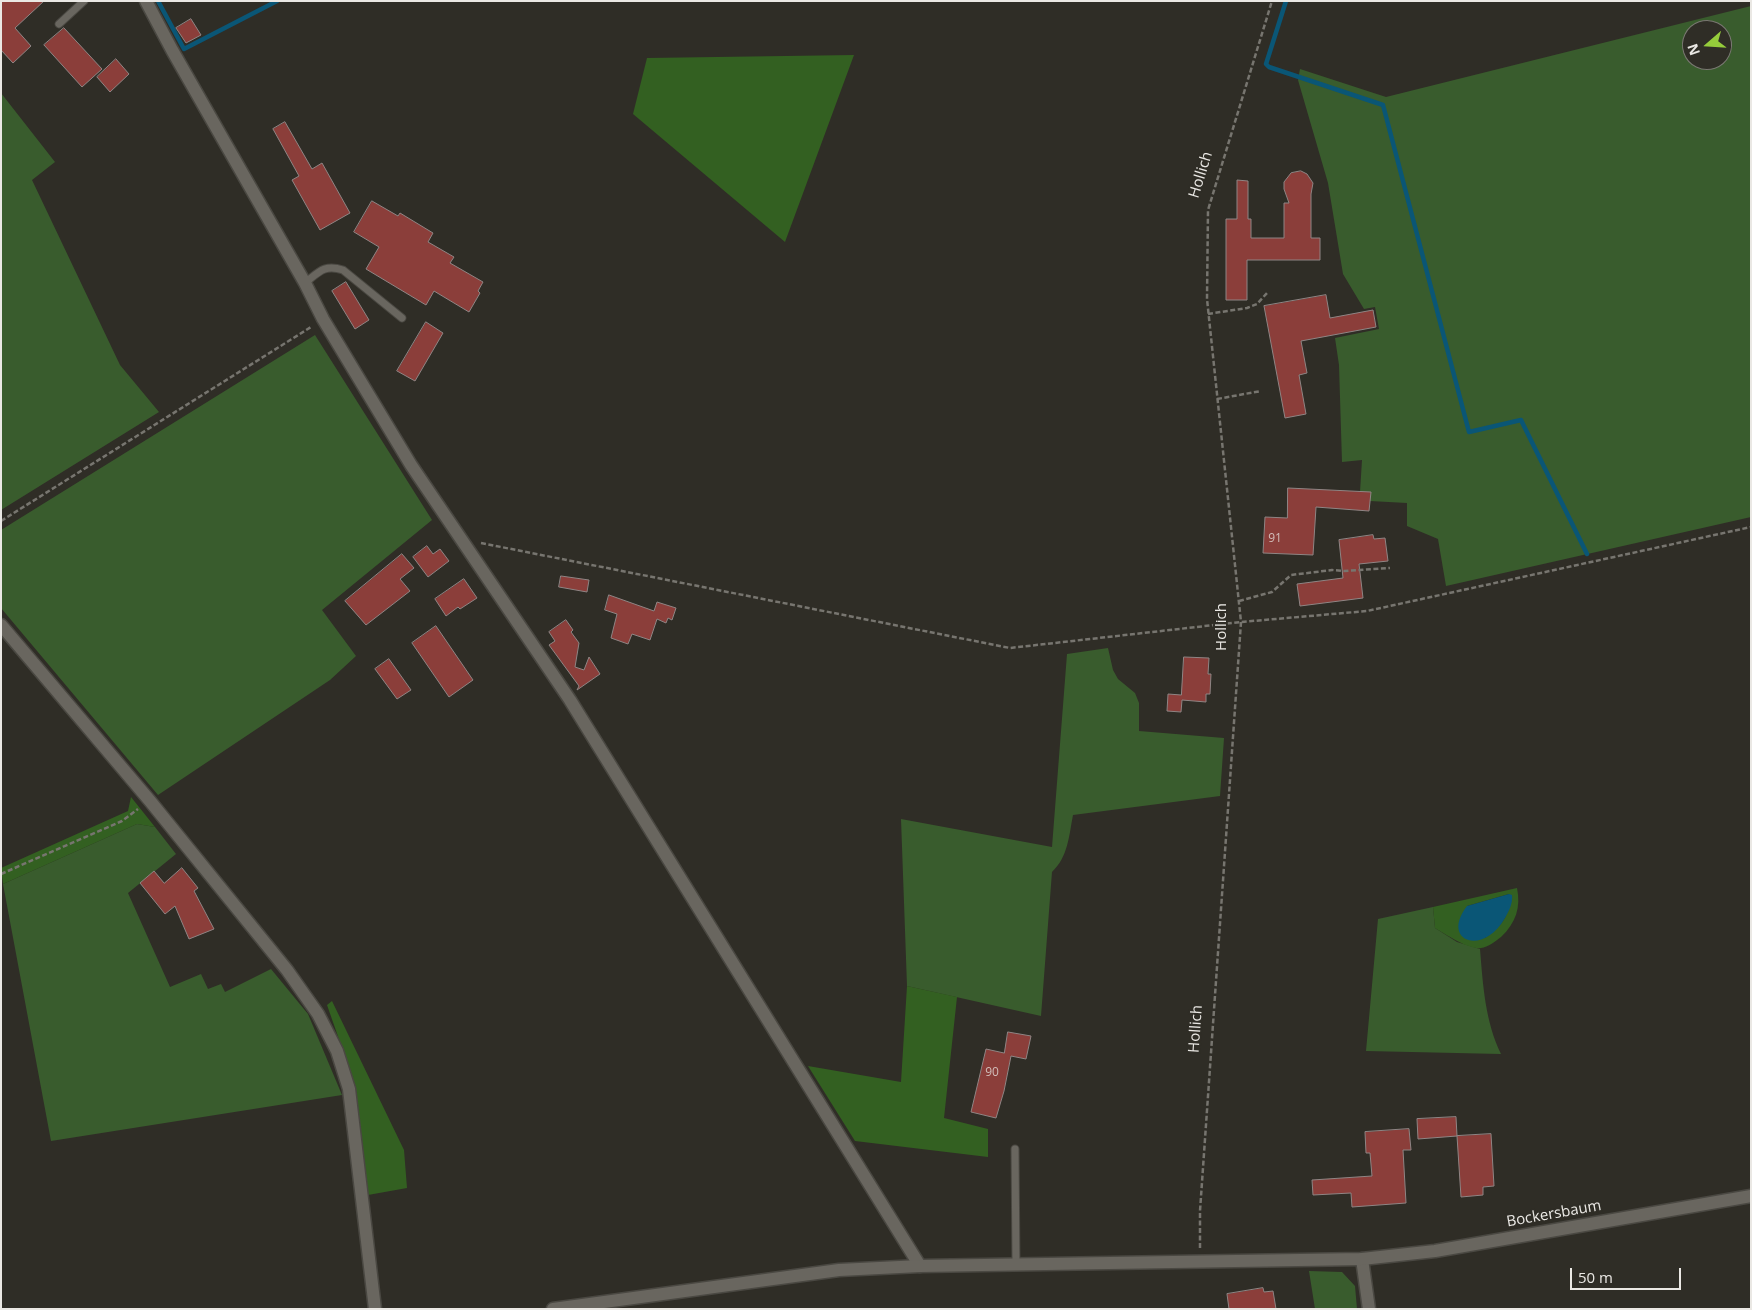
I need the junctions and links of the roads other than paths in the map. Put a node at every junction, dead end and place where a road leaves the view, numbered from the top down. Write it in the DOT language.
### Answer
graph roads {
  1 [pos="84,1"];
  2 [pos="146,1"];
  3 [pos="59,24"];
  4 [pos="304,283"];
  5 [pos="402,318"];
  6 [pos="1,625"];
  7 [pos="1015,1149"];
  8 [pos="1751,1196"];
  9 [pos="1362,1259"];
  10 [pos="1016,1265"];
  11 [pos="920,1266"];
  12 [pos="375,1309"];
  13 [pos="553,1309"];
  14 [pos="1369,1309"];
  1 -- 3 [label="lane"];
  2 -- 4 [label="street"];
  4 -- 5 [label="lane"];
  4 -- 11 [label="street"];
  6 -- 12 [label="street"];
  7 -- 10 [label="lane"];
  8 -- 9 [label="street, Bockersbaum"];
  9 -- 10 [label="street, Bockersbaum"];
  9 -- 14 [label="street"];
  10 -- 11 [label="street, Bockersbaum"];
  11 -- 13 [label="street, Bockersbaum"];
}
